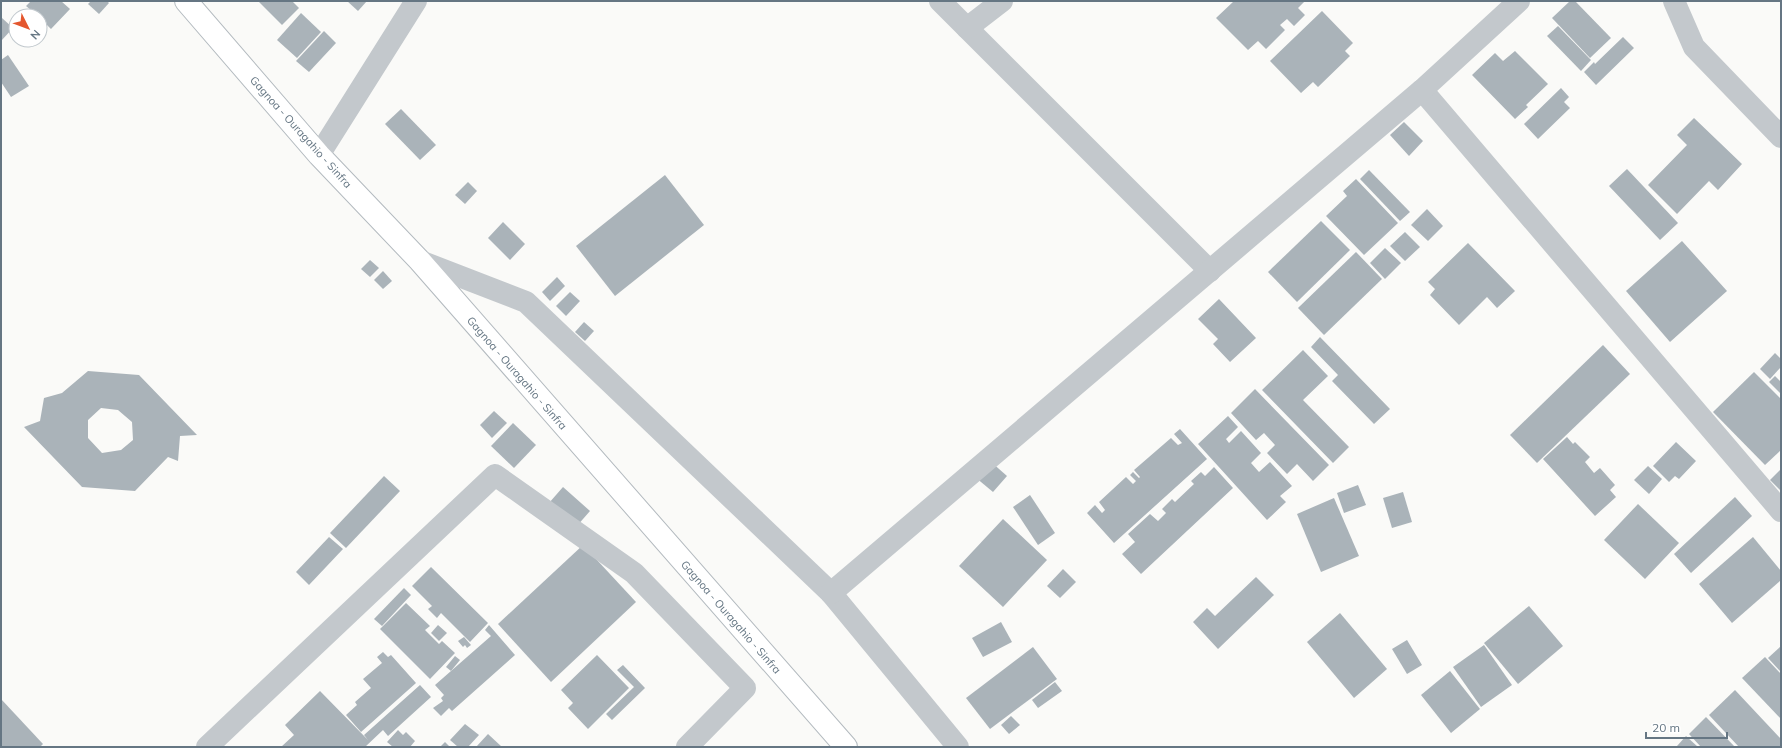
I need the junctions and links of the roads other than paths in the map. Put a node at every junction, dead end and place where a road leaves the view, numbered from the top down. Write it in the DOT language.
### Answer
graph roads {
  1 [pos="186,1"];
  2 [pos="416,1"];
  3 [pos="940,1"];
  4 [pos="1002,1"];
  5 [pos="1518,1"];
  6 [pos="1674,1"];
  7 [pos="967,28"];
  8 [pos="1422,90"];
  9 [pos="1781,137"];
  10 [pos="319,155"];
  11 [pos="420,261"];
  12 [pos="1210,271"];
  13 [pos="1781,511"];
  14 [pos="831,594"];
  15 [pos="207,747"];
  16 [pos="687,747"];
  17 [pos="846,747"];
  18 [pos="958,747"];
  1 -- 10 [label="main road, Gagnoa - Ouragahio - Sinfra"];
  2 -- 10 [label="street"];
  3 -- 7 [label="street"];
  4 -- 7 [label="street"];
  5 -- 8 [label="street"];
  6 -- 9 [label="street"];
  7 -- 12 [label="street"];
  8 -- 12 [label="street"];
  8 -- 13 [label="street"];
  10 -- 11 [label="main road, Gagnoa - Ouragahio - Sinfra"];
  11 -- 14 [label="street"];
  11 -- 17 [label="main road, Gagnoa - Ouragahio - Sinfra"];
  12 -- 14 [label="street"];
  14 -- 18 [label="street"];
  15 -- 16 [label="street"];
}
